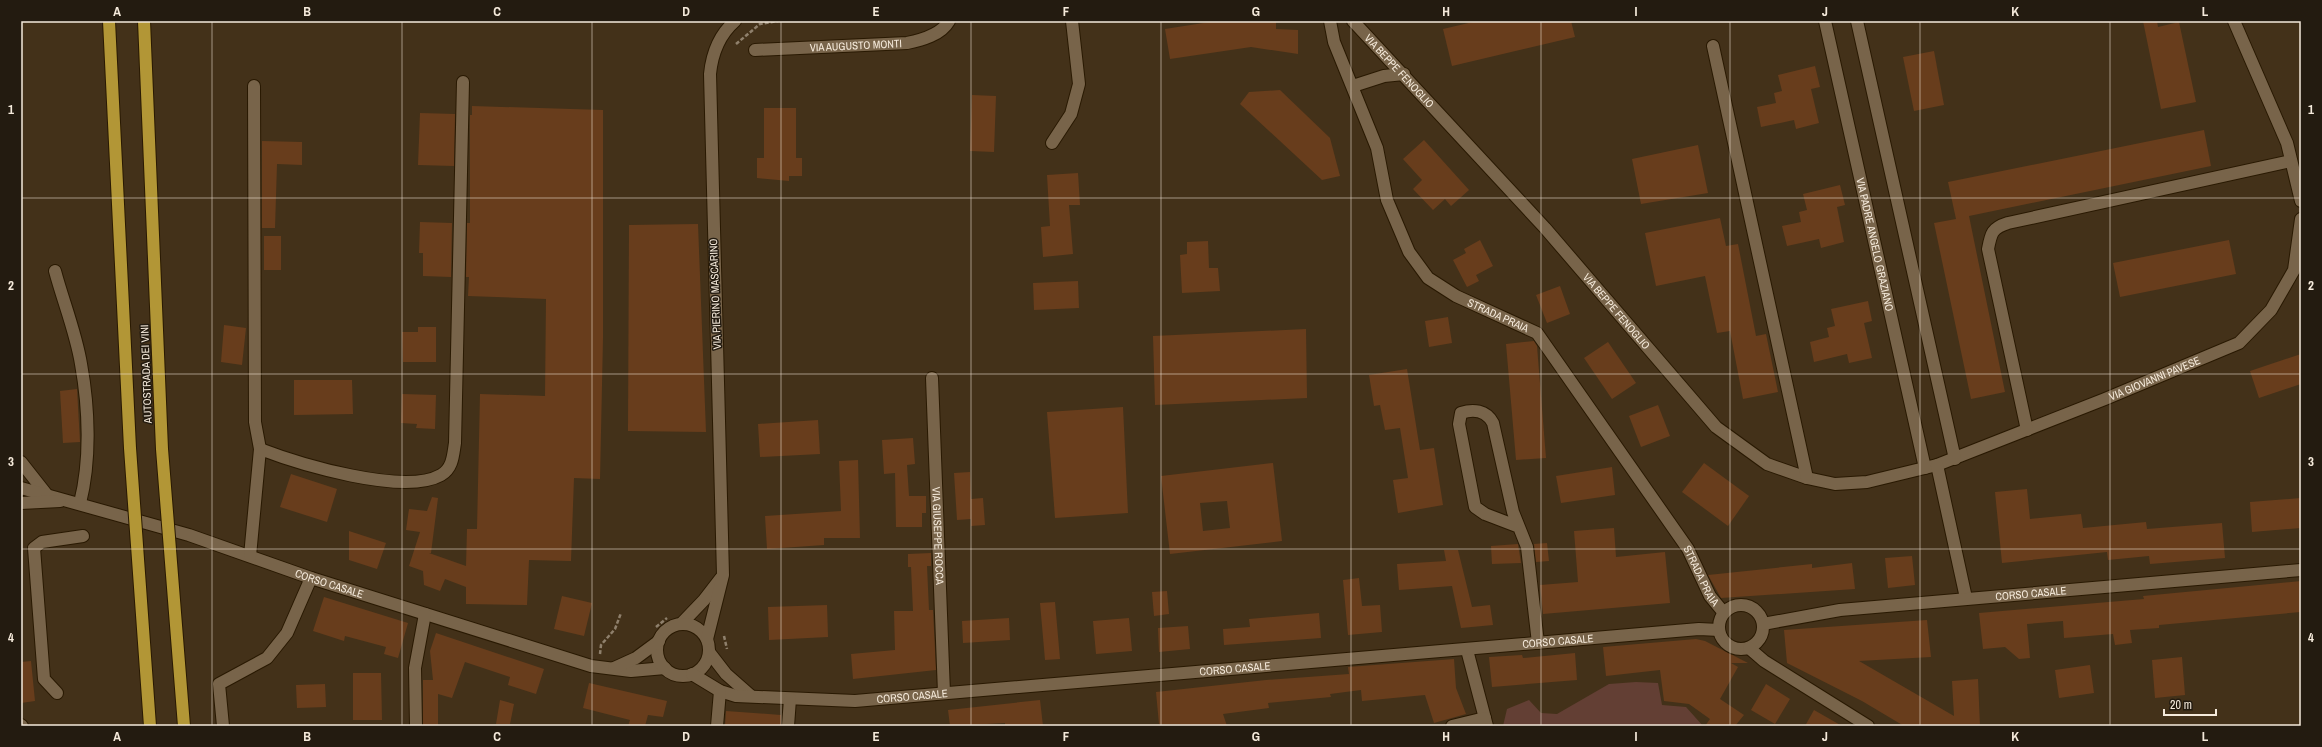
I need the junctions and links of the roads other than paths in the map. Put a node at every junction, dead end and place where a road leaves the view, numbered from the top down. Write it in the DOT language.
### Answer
graph roads {
  1 [pos="109,21"];
  2 [pos="144,21"];
  3 [pos="735,21"];
  4 [pos="949,21"];
  5 [pos="1072,21"];
  6 [pos="1330,21"];
  7 [pos="1353,21"];
  8 [pos="1825,21"];
  9 [pos="1857,21"];
  10 [pos="2234,21"];
  11 [pos="1713,46"];
  12 [pos="755,50"];
  13 [pos="1404,74"];
  14 [pos="463,82"];
  15 [pos="254,86"];
  16 [pos="1353,86"];
  17 [pos="1052,142"];
  18 [pos="2291,161"];
  19 [pos="2301,201"];
  20 [pos="2301,220"];
  21 [pos="55,271"];
  22 [pos="932,378"];
  23 [pos="2028,430"];
  24 [pos="260,449"];
  25 [pos="1955,459"];
  26 [pos="21,462"];
  27 [pos="1937,465"];
  28 [pos="1924,468"];
  29 [pos="1807,478"];
  30 [pos="21,488"];
  31 [pos="47,495"];
  32 [pos="62,500"];
  33 [pos="21,503"];
  34 [pos="80,503"];
  35 [pos="1519,527"];
  36 [pos="83,536"];
  37 [pos="250,556"];
  38 [pos="2301,570"];
  39 [pos="723,575"];
  40 [pos="311,578"];
  41 [pos="1966,598"];
  42 [pos="1724,613"];
  43 [pos="425,614"];
  44 [pos="677,620"];
  45 [pos="1763,624"];
  46 [pos="1719,630"];
  47 [pos="707,639"];
  48 [pos="659,641"];
  49 [pos="1538,643"];
  50 [pos="1749,648"];
  51 [pos="1468,650"];
  52 [pos="709,652"];
  53 [pos="613,668"];
  54 [pos="665,668"];
  55 [pos="692,674"];
  56 [pos="720,690"];
  57 [pos="57,693"];
  58 [pos="944,693"];
  59 [pos="751,696"];
  60 [pos="790,699"];
  61 [pos="1486,722"];
  62 [pos="150,726"];
  63 [pos="184,726"];
  64 [pos="223,726"];
  65 [pos="416,726"];
  66 [pos="717,726"];
  67 [pos="788,726"];
  68 [pos="1452,726"];
  69 [pos="1868,726"];
  1 -- 62 [label="highway, AUTOSTRADA DEI VINI, bridge"];
  2 -- 63 [label="highway, AUTOSTRADA DEI VINI, bridge"];
  3 -- 39 [label="street, VIA PIERINO MASCARINO"];
  4 -- 12 [label="street, VIA AUGUSTO MONTI"];
  5 -- 17 [label="street"];
  6 -- 16 [label="street, STRADA PRAIA"];
  7 -- 13 [label="street, VIA BEPPE FENOGLIO"];
  8 -- 28 [label="street, VIA PADRE ANGELO GRAZIANO"];
  9 -- 25 [label="street"];
  10 -- 18 [label="street"];
  11 -- 29 [label="street"];
  13 -- 16 [label="street"];
  13 -- 29 [label="street, VIA BEPPE FENOGLIO"];
  14 -- 24 [label="street"];
  15 -- 24 [label="street"];
  16 -- 42 [label="street, STRADA PRAIA"];
  18 -- 19 [label="street"];
  18 -- 23 [label="street"];
  20 -- 23 [label="street, VIA GIOVANNI PAVESE"];
  21 -- 34 [label="street"];
  22 -- 58 [label="street, VIA GIUSEPPE ROCCA"];
  23 -- 25 [label="street, VIA GIOVANNI PAVESE"];
  24 -- 37 [label="street"];
  25 -- 27 [label="street, VIA GIOVANNI PAVESE"];
  26 -- 31 [label="street"];
  27 -- 28 [label="street, VIA BEPPE FENOGLIO"];
  27 -- 41 [label="street"];
  28 -- 29 [label="street, VIA BEPPE FENOGLIO"];
  30 -- 31 [label="street, CORSO CASALE"];
  31 -- 32 [label="street, CORSO CASALE"];
  32 -- 33 [label="street"];
  32 -- 34 [label="street, CORSO CASALE"];
  34 -- 37 [label="street, CORSO CASALE"];
  35 -- 35 [label="street"];
  35 -- 49 [label="street"];
  36 -- 57 [label="street"];
  37 -- 40 [label="street, CORSO CASALE"];
  38 -- 41 [label="street, CORSO CASALE"];
  39 -- 44 [label="street"];
  39 -- 47 [label="street, VIA PIERINO MASCARINO"];
  40 -- 43 [label="street, CORSO CASALE"];
  40 -- 64 [label="street"];
  41 -- 45 [label="street, CORSO CASALE"];
  42 -- 45 [label="street"];
  42 -- 46 [label="street"];
  43 -- 53 [label="street, CORSO CASALE"];
  43 -- 65 [label="street"];
  44 -- 47 [label="street"];
  44 -- 48 [label="street"];
  45 -- 50 [label="street"];
  46 -- 49 [label="street, CORSO CASALE"];
  46 -- 50 [label="street"];
  47 -- 52 [label="street"];
  48 -- 53 [label="street, CORSO CASALE"];
  48 -- 54 [label="street"];
  49 -- 51 [label="street, CORSO CASALE"];
  50 -- 69 [label="street"];
  51 -- 58 [label="street, CORSO CASALE"];
  51 -- 61 [label="street"];
  52 -- 55 [label="street"];
  52 -- 59 [label="street"];
  53 -- 54 [label="street, CORSO CASALE"];
  54 -- 55 [label="street"];
  55 -- 56 [label="street, CORSO CASALE"];
  56 -- 59 [label="street, CORSO CASALE"];
  56 -- 66 [label="street"];
  58 -- 60 [label="street, CORSO CASALE"];
  59 -- 60 [label="street, CORSO CASALE"];
  60 -- 67 [label="street"];
  61 -- 68 [label="street"];
}
